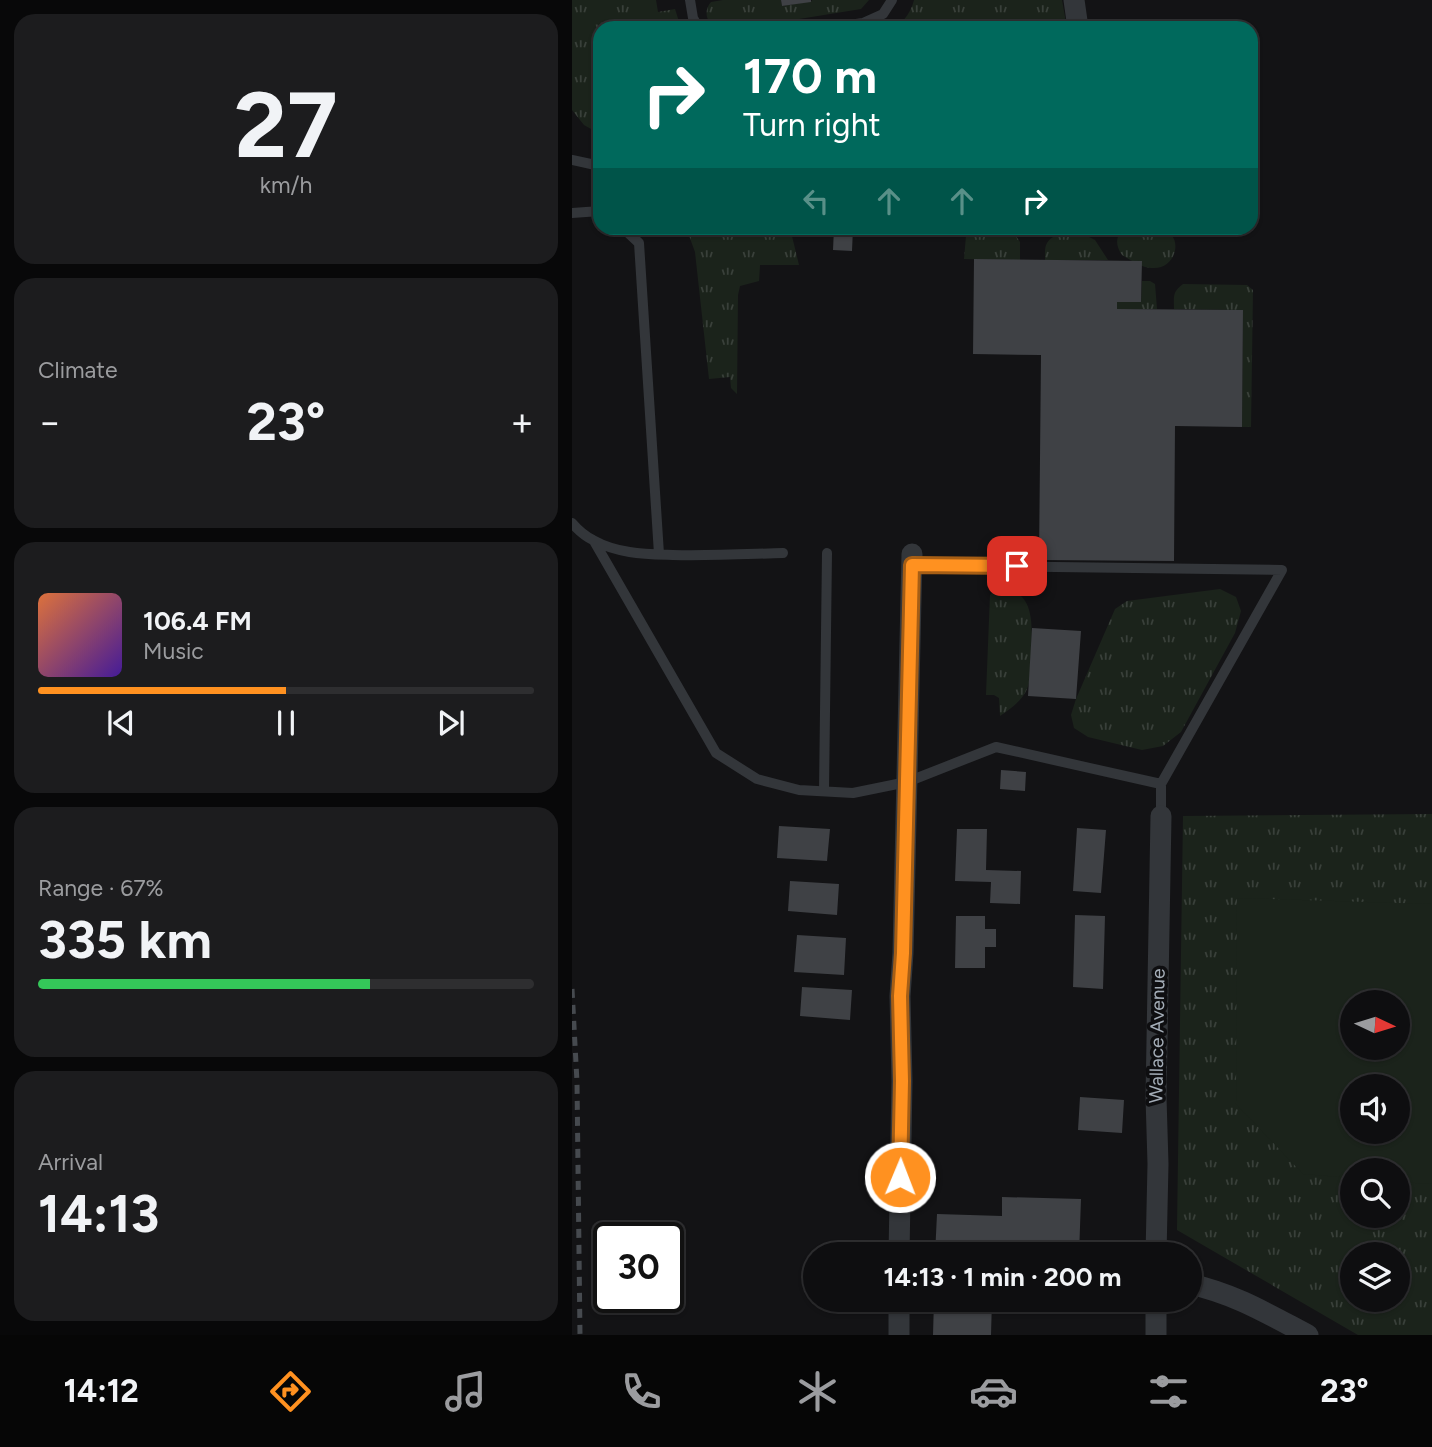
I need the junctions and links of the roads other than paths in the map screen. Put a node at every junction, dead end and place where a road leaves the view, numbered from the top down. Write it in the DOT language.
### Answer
graph roads {
  1 [pos="690,0"];
  2 [pos="892,0"];
  3 [pos="1074,0"];
  4 [pos="695,21"];
  5 [pos="867,21"];
  6 [pos="1077,21"];
  7 [pos="572,160"];
  8 [pos="593,164"];
  9 [pos="593,211"];
  10 [pos="572,212"];
  11 [pos="630,235"];
  12 [pos="572,523"];
  13 [pos="594,541"];
  14 [pos="783,553"];
  15 [pos="827,553"];
  16 [pos="659,554"];
  17 [pos="912,559"];
  18 [pos="907,782"];
  19 [pos="1161,784"];
  20 [pos="823,791"];
  21 [pos="1161,816"];
  22 [pos="899,1242"];
  23 [pos="1156,1242"];
  24 [pos="1202,1287"];
  25 [pos="899,1312"];
  26 [pos="1156,1312"];
  27 [pos="899,1335"];
  28 [pos="1156,1335"];
  29 [pos="1308,1335"];
  1 -- 4 [label="lane"];
  2 -- 5 [label="lane"];
  3 -- 6 [label="street"];
  7 -- 8 [label="lane"];
  9 -- 10 [label="lane"];
  11 -- 16 [label="lane"];
  12 -- 13 [label="lane"];
  13 -- 16 [label="lane"];
  13 -- 20 [label="lane"];
  14 -- 16 [label="lane"];
  15 -- 20 [label="lane"];
  17 -- 18 [label="street"];
  17 -- 19 [label="lane"];
  18 -- 19 [label="lane"];
  18 -- 20 [label="lane"];
  18 -- 22 [label="street"];
  19 -- 21 [label="lane"];
  21 -- 23 [label="street, Wallace Avenue"];
  24 -- 29 [label="street"];
  25 -- 27 [label="street"];
  26 -- 28 [label="street"];
}
